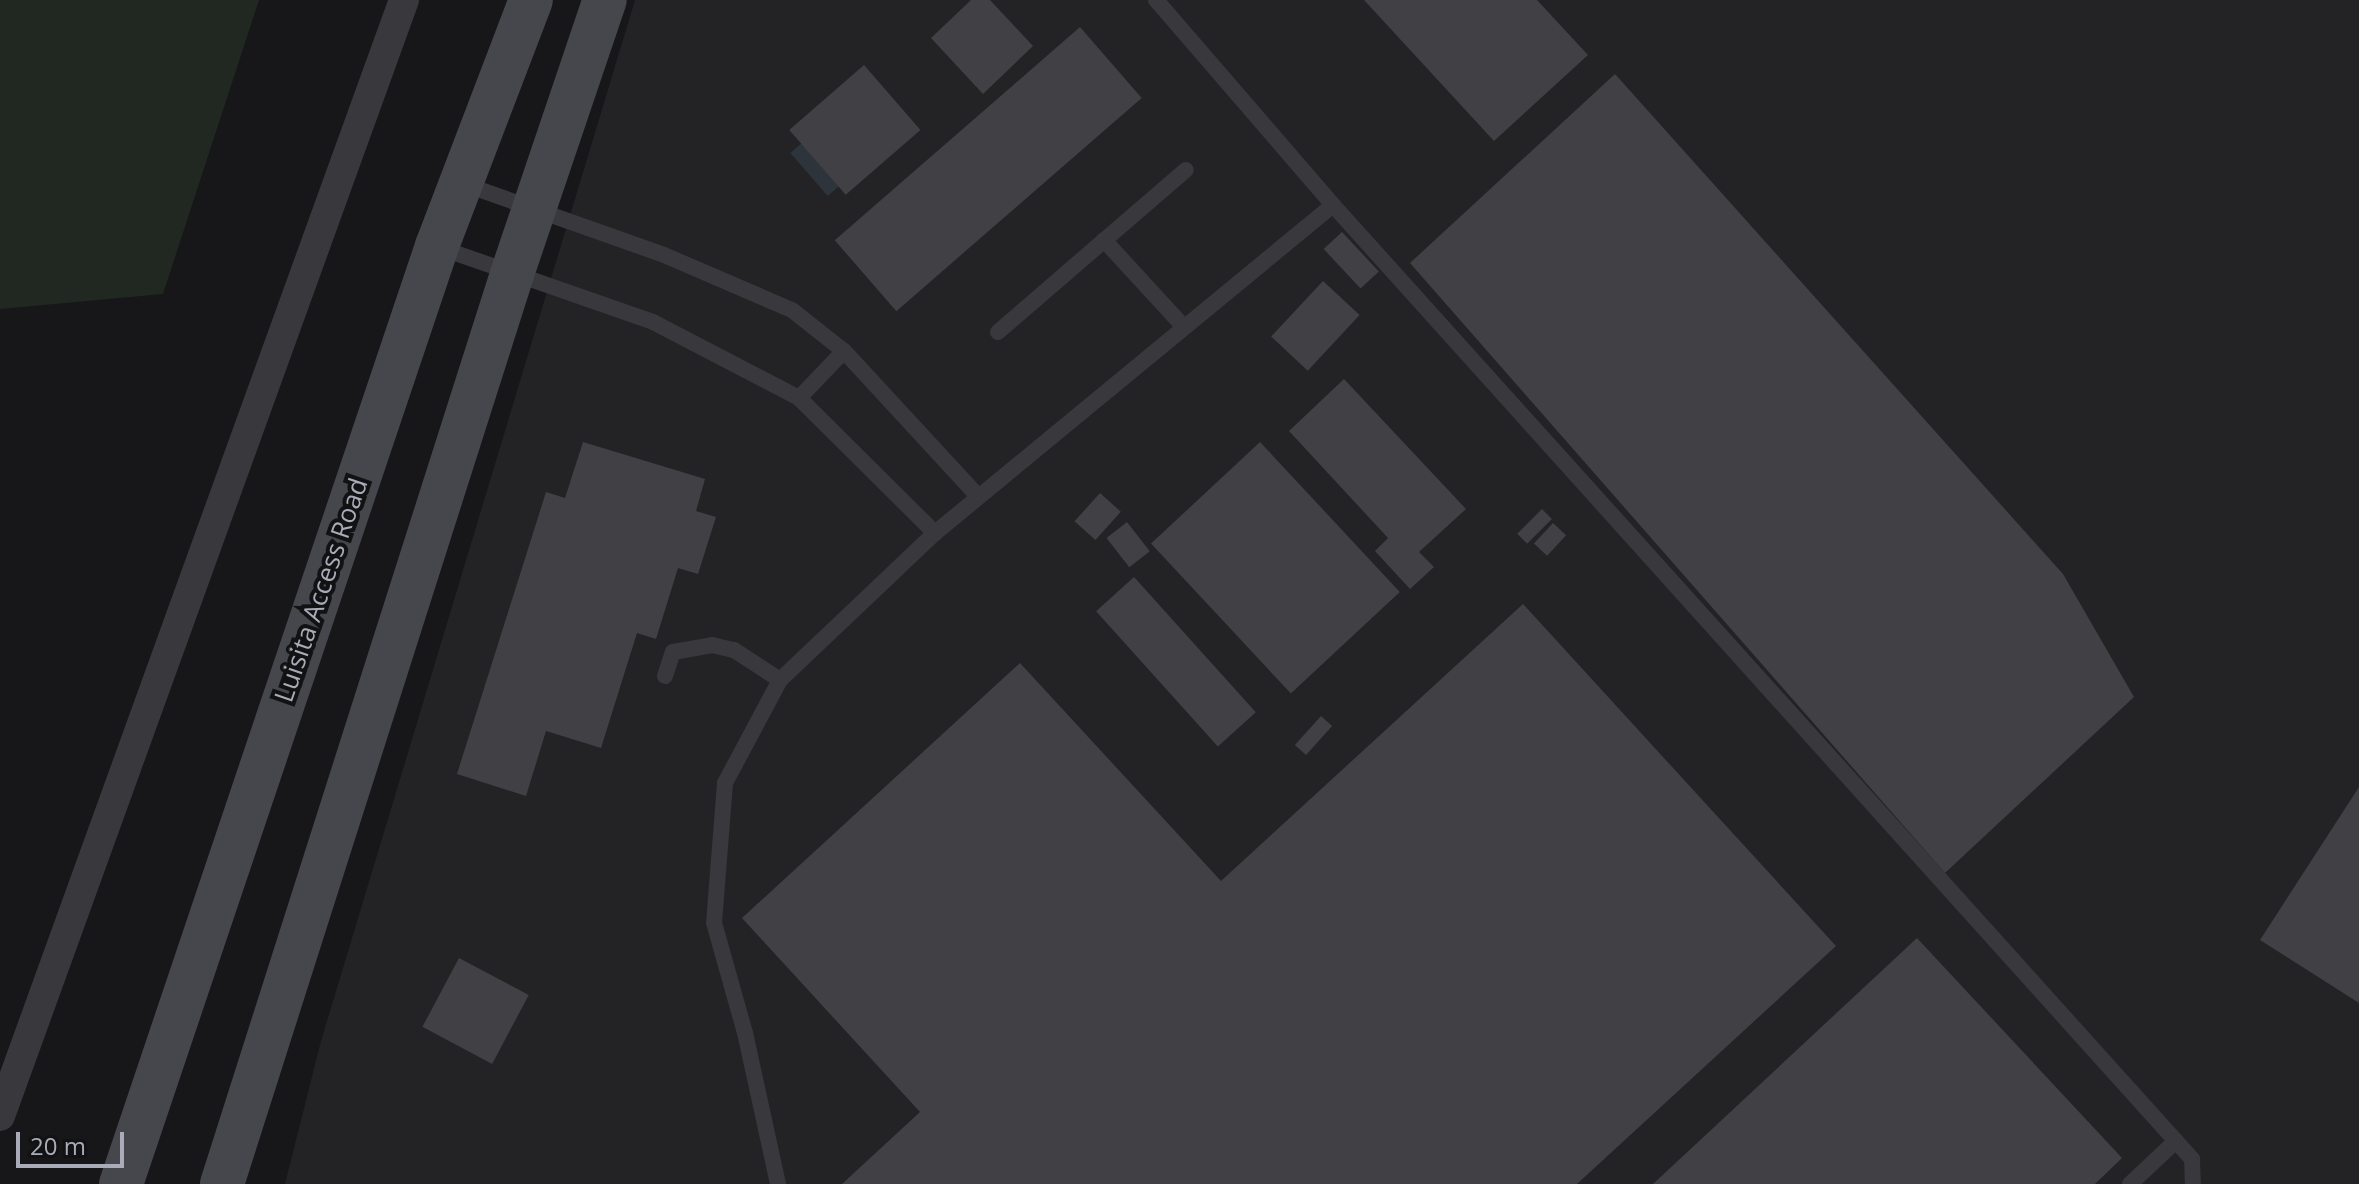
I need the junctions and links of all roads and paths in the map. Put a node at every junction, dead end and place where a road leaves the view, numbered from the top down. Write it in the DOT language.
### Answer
graph roads {
  1 [pos="404,0"];
  2 [pos="531,0"];
  3 [pos="605,0"];
  4 [pos="1156,0"];
  5 [pos="1186,170"];
  6 [pos="459,182"];
  7 [pos="1333,205"];
  8 [pos="536,206"];
  9 [pos="1104,240"];
  10 [pos="437,246"];
  11 [pos="512,274"];
  12 [pos="1184,327"];
  13 [pos="998,332"];
  14 [pos="844,351"];
  15 [pos="799,398"];
  16 [pos="978,496"];
  17 [pos="935,533"];
  18 [pos="665,676"];
  19 [pos="780,680"];
  20 [pos="0,1116"];
  21 [pos="2176,1141"];
  22 [pos="121,1184"];
  23 [pos="222,1184"];
  24 [pos="778,1184"];
  25 [pos="2130,1184"];
  26 [pos="2193,1184"];
  1 -- 20 [label="street"];
  2 -- 6 [label="main road, Luisita Access Road"];
  3 -- 8 [label="main road"];
  4 -- 7 [label="lane"];
  5 -- 9 [label="lane"];
  6 -- 8 [label="lane"];
  6 -- 10 [label="main road, Luisita Access Road"];
  7 -- 12 [label="lane"];
  7 -- 21 [label="lane"];
  8 -- 11 [label="main road"];
  8 -- 14 [label="lane"];
  9 -- 12 [label="lane"];
  9 -- 13 [label="lane"];
  10 -- 11 [label="lane"];
  10 -- 22 [label="main road, Luisita Access Road"];
  11 -- 15 [label="lane"];
  11 -- 23 [label="main road"];
  12 -- 16 [label="lane"];
  14 -- 15 [label="lane"];
  14 -- 16 [label="lane"];
  15 -- 17 [label="lane"];
  16 -- 17 [label="lane"];
  17 -- 19 [label="lane"];
  18 -- 19 [label="lane"];
  19 -- 24 [label="lane"];
  21 -- 25 [label="lane"];
  21 -- 26 [label="lane"];
}
